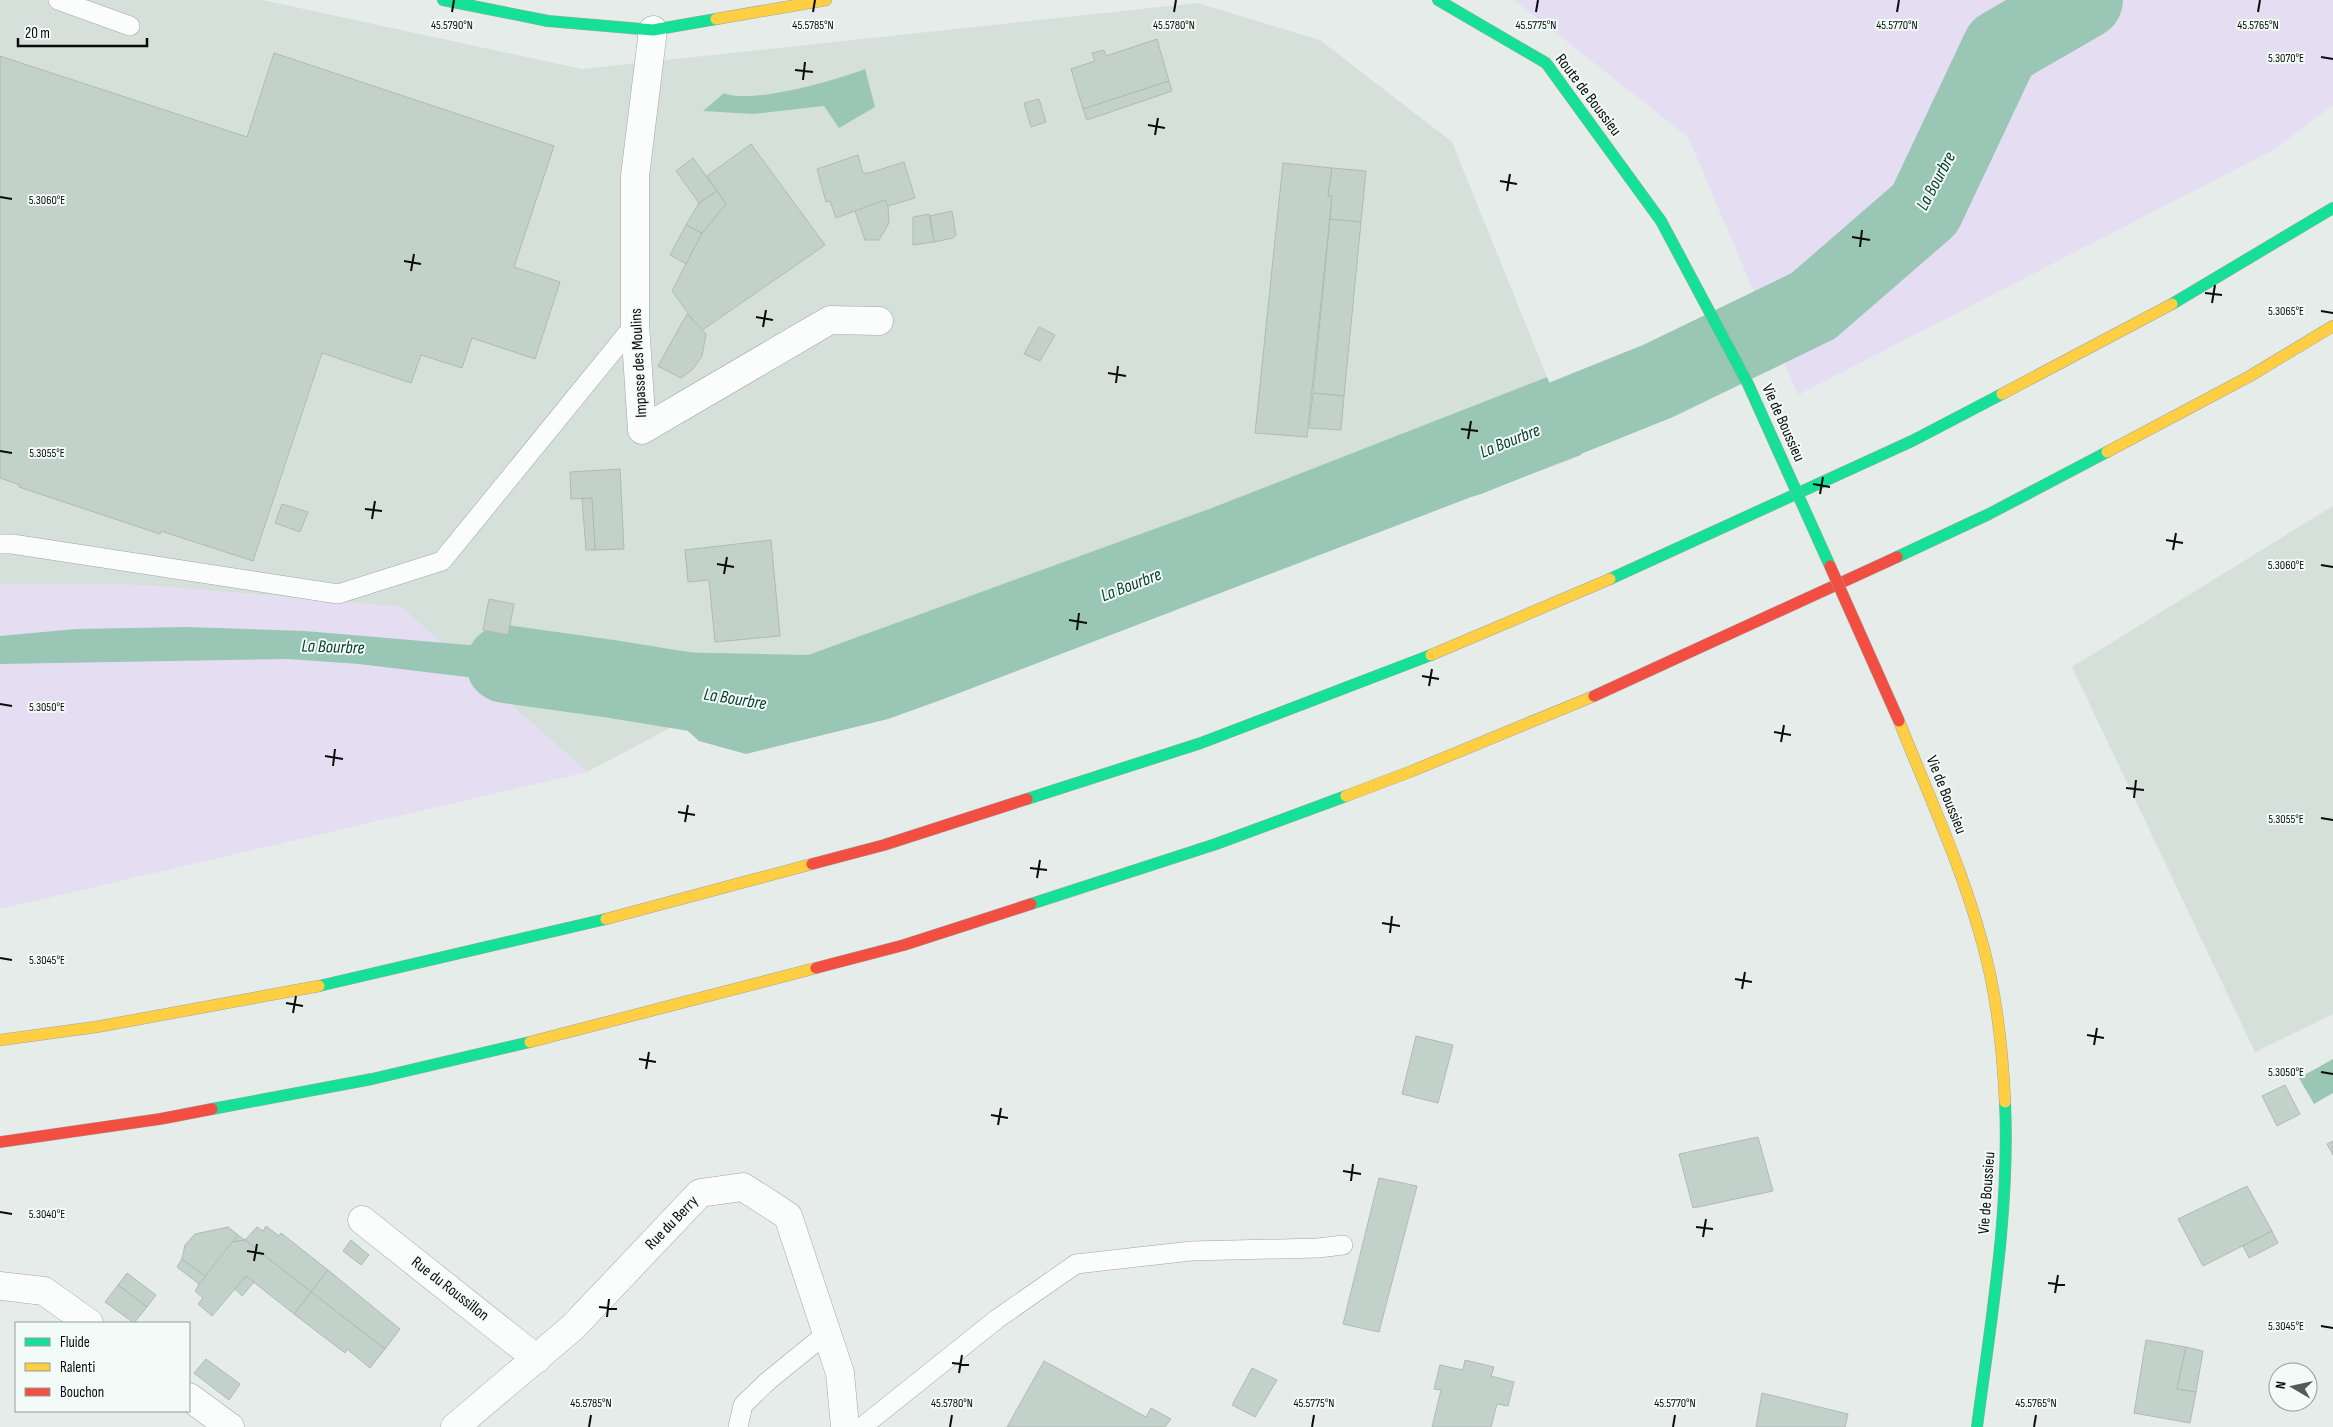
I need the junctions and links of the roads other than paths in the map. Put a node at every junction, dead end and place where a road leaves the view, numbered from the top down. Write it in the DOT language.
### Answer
graph roads {
  1 [pos="58,0"];
  2 [pos="442,0"];
  3 [pos="826,0"];
  4 [pos="1438,0"];
  5 [pos="130,26"];
  6 [pos="653,30"];
  7 [pos="2333,208"];
  8 [pos="1661,221"];
  9 [pos="879,321"];
  10 [pos="635,324"];
  11 [pos="2333,326"];
  12 [pos="0,544"];
  13 [pos="0,1040"];
  14 [pos="0,1142"];
  15 [pos="362,1220"];
  16 [pos="1342,1245"];
  17 [pos="0,1286"];
  18 [pos="87,1322"];
  19 [pos="827,1333"];
  20 [pos="537,1359"];
  21 [pos="190,1398"];
  22 [pos="230,1427"];
  23 [pos="455,1427"];
  24 [pos="738,1427"];
  25 [pos="845,1427"];
  26 [pos="862,1427"];
  27 [pos="1977,1427"];
  1 -- 5 [label="lane"];
  2 -- 6 [label="main road"];
  3 -- 6 [label="main road"];
  4 -- 8 [label="main road, Route de Boussieu"];
  6 -- 10 [label="street, Impasse des Moulins"];
  7 -- 13 [label="main road"];
  8 -- 27 [label="main road, Vie de Boussieu, bridge"];
  9 -- 10 [label="street, Impasse des Moulins"];
  10 -- 12 [label="lane"];
  11 -- 14 [label="main road"];
  15 -- 20 [label="street, Rue du Roussillon"];
  16 -- 26 [label="lane"];
  17 -- 18 [label="street"];
  19 -- 20 [label="street, Rue du Berry"];
  19 -- 24 [label="lane"];
  19 -- 25 [label="street, Rue du Berry"];
  20 -- 23 [label="street, Rue du Berry"];
  21 -- 22 [label="street"];
}
